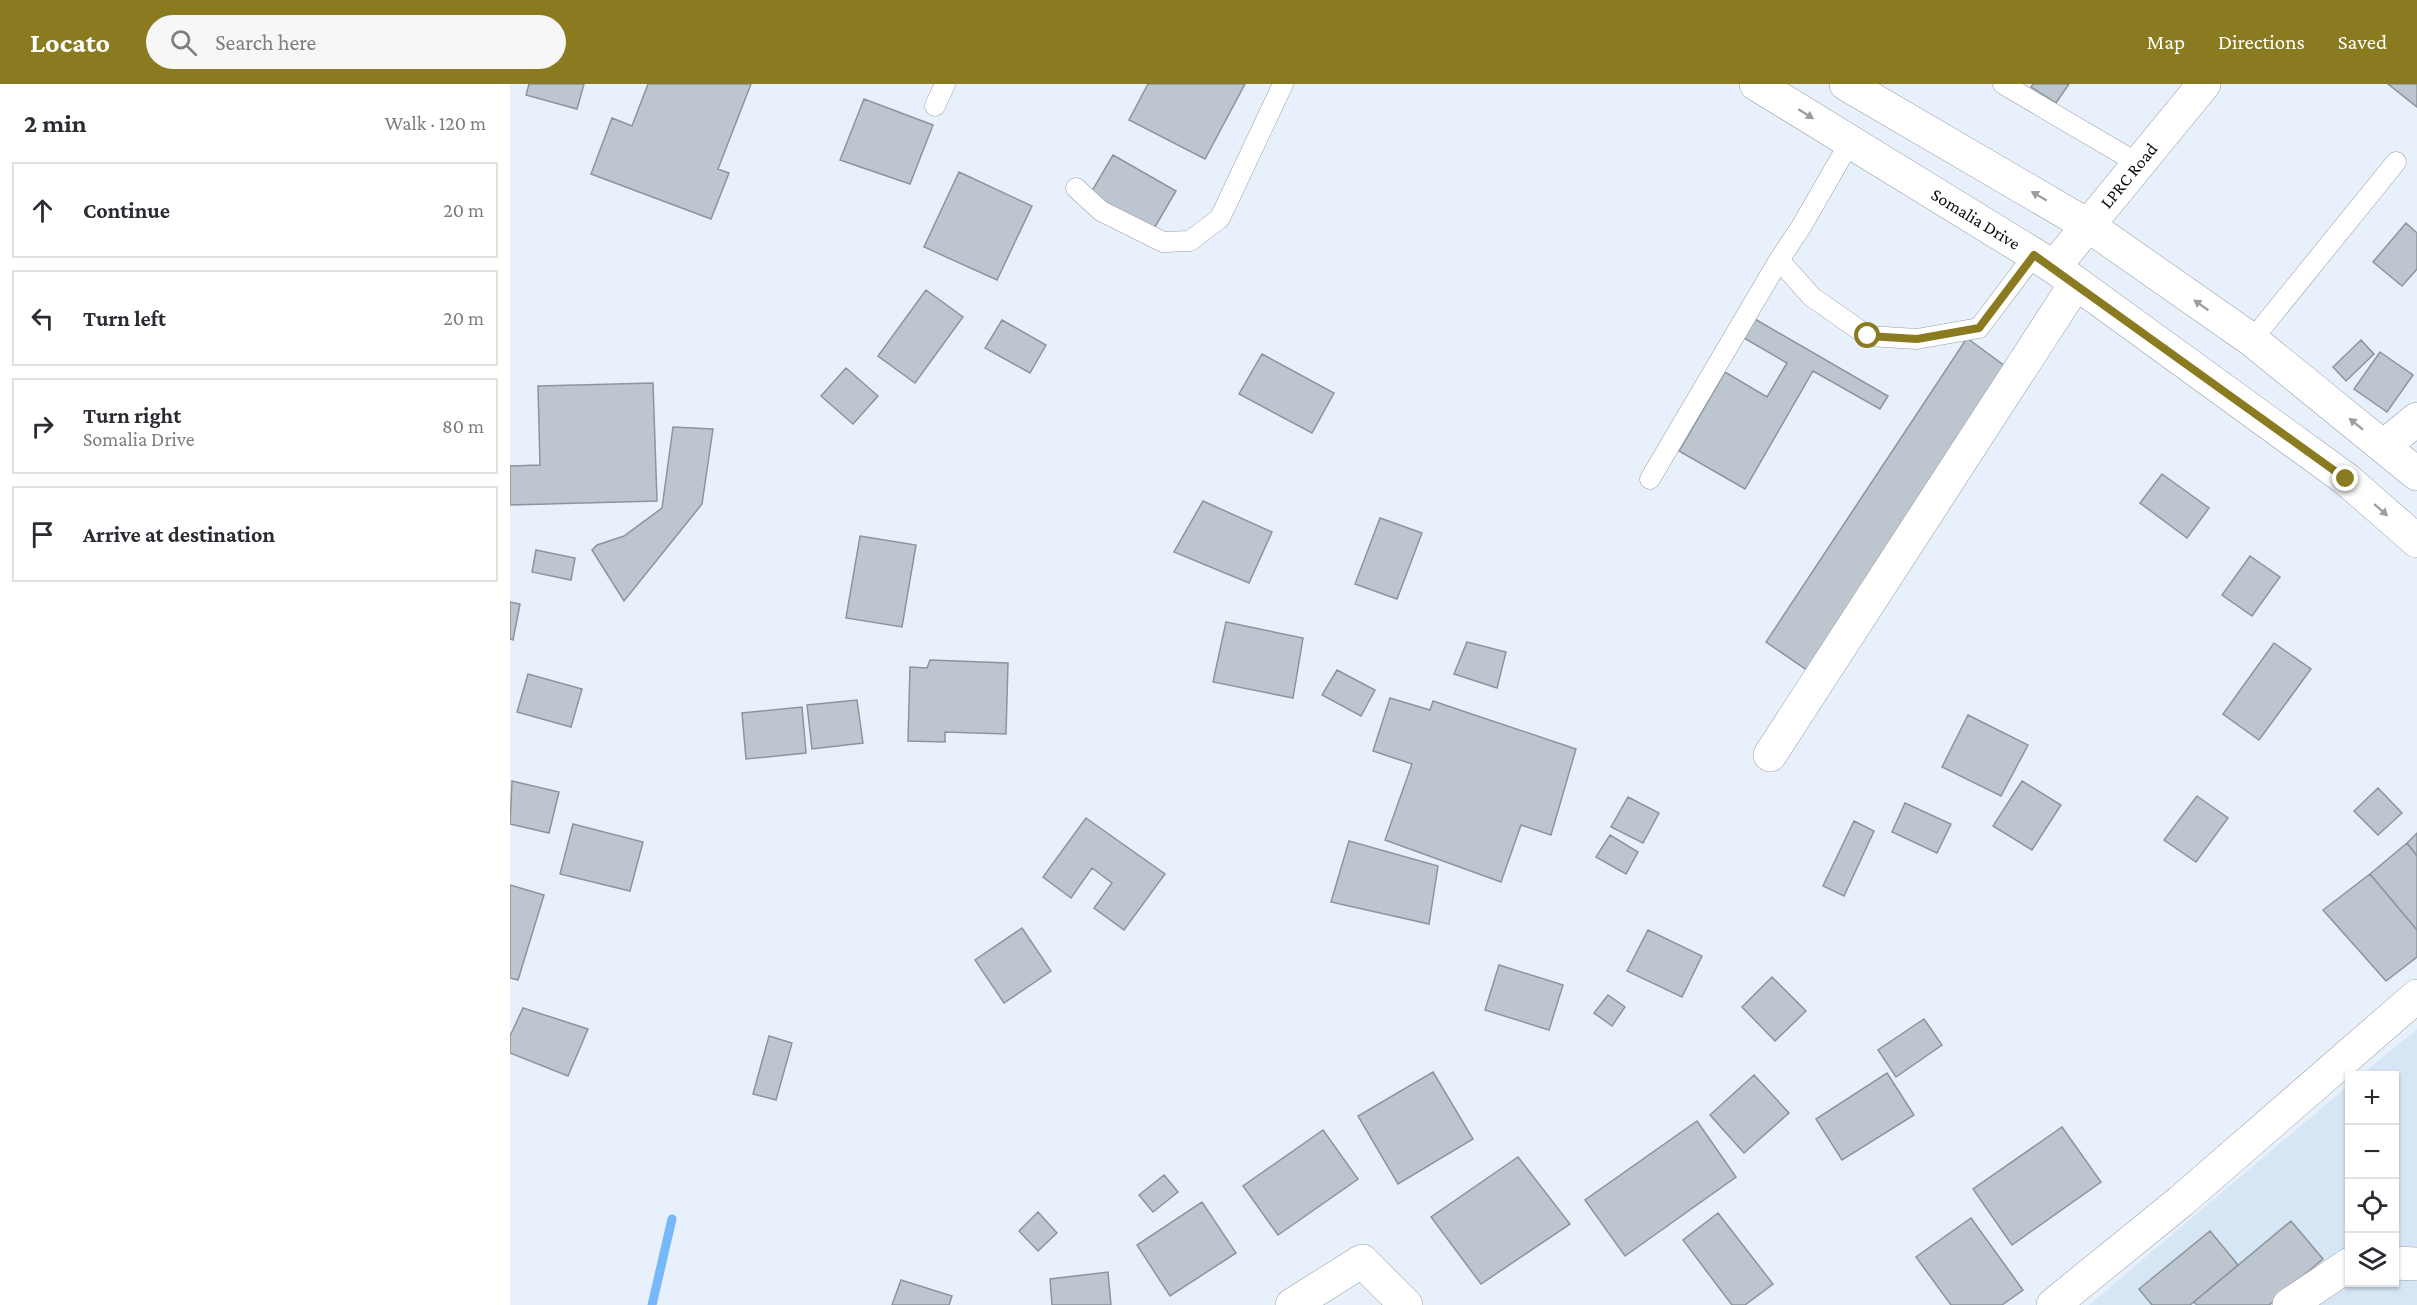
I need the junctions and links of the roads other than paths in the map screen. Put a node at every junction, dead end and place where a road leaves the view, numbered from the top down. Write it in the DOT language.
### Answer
graph roads {
  1 [pos="945,84"];
  2 [pos="1283,84"];
  3 [pos="1756,84"];
  4 [pos="1846,84"];
  5 [pos="2003,84"];
  6 [pos="2204,84"];
  7 [pos="935,106"];
  8 [pos="1850,142"];
  9 [pos="2396,162"];
  10 [pos="2139,164"];
  11 [pos="1076,188"];
  12 [pos="2089,226"];
  13 [pos="1779,260"];
  14 [pos="2055,268"];
  15 [pos="2252,340"];
  16 [pos="2417,419"];
  17 [pos="2384,446"];
  18 [pos="2417,474"];
  19 [pos="1650,479"];
  20 [pos="2417,541"];
  21 [pos="1770,755"];
  22 [pos="2417,996"];
  23 [pos="2399,1263"];
  24 [pos="2417,1264"];
  25 [pos="2345,1267"];
  26 [pos="1292,1305"];
  27 [pos="1406,1305"];
  28 [pos="2053,1305"];
  29 [pos="2289,1305"];
  1 -- 7 [label="lane"];
  2 -- 11 [label="lane"];
  3 -- 8 [label="street, Somalia Drive, one-way"];
  12 -- 4 [label="street, one-way"];
  5 -- 10 [label="lane"];
  6 -- 10 [label="street, LPRC Road"];
  8 -- 13 [label="lane"];
  8 -- 14 [label="street, Somalia Drive"];
  9 -- 15 [label="lane"];
  10 -- 12 [label="street, LPRC Road"];
  12 -- 14 [label="street, LPRC Road"];
  15 -- 12 [label="street, one-way"];
  13 -- 14 [label="lane"];
  13 -- 19 [label="lane"];
  14 -- 20 [label="street, Somalia Drive, one-way"];
  14 -- 21 [label="street, LPRC Road"];
  17 -- 15 [label="street, one-way"];
  16 -- 17 [label="street"];
  17 -- 18 [label="street"];
  22 -- 28 [label="street"];
  23 -- 24 [label="street"];
  25 -- 29 [label="street"];
  26 -- 27 [label="street"];
}
